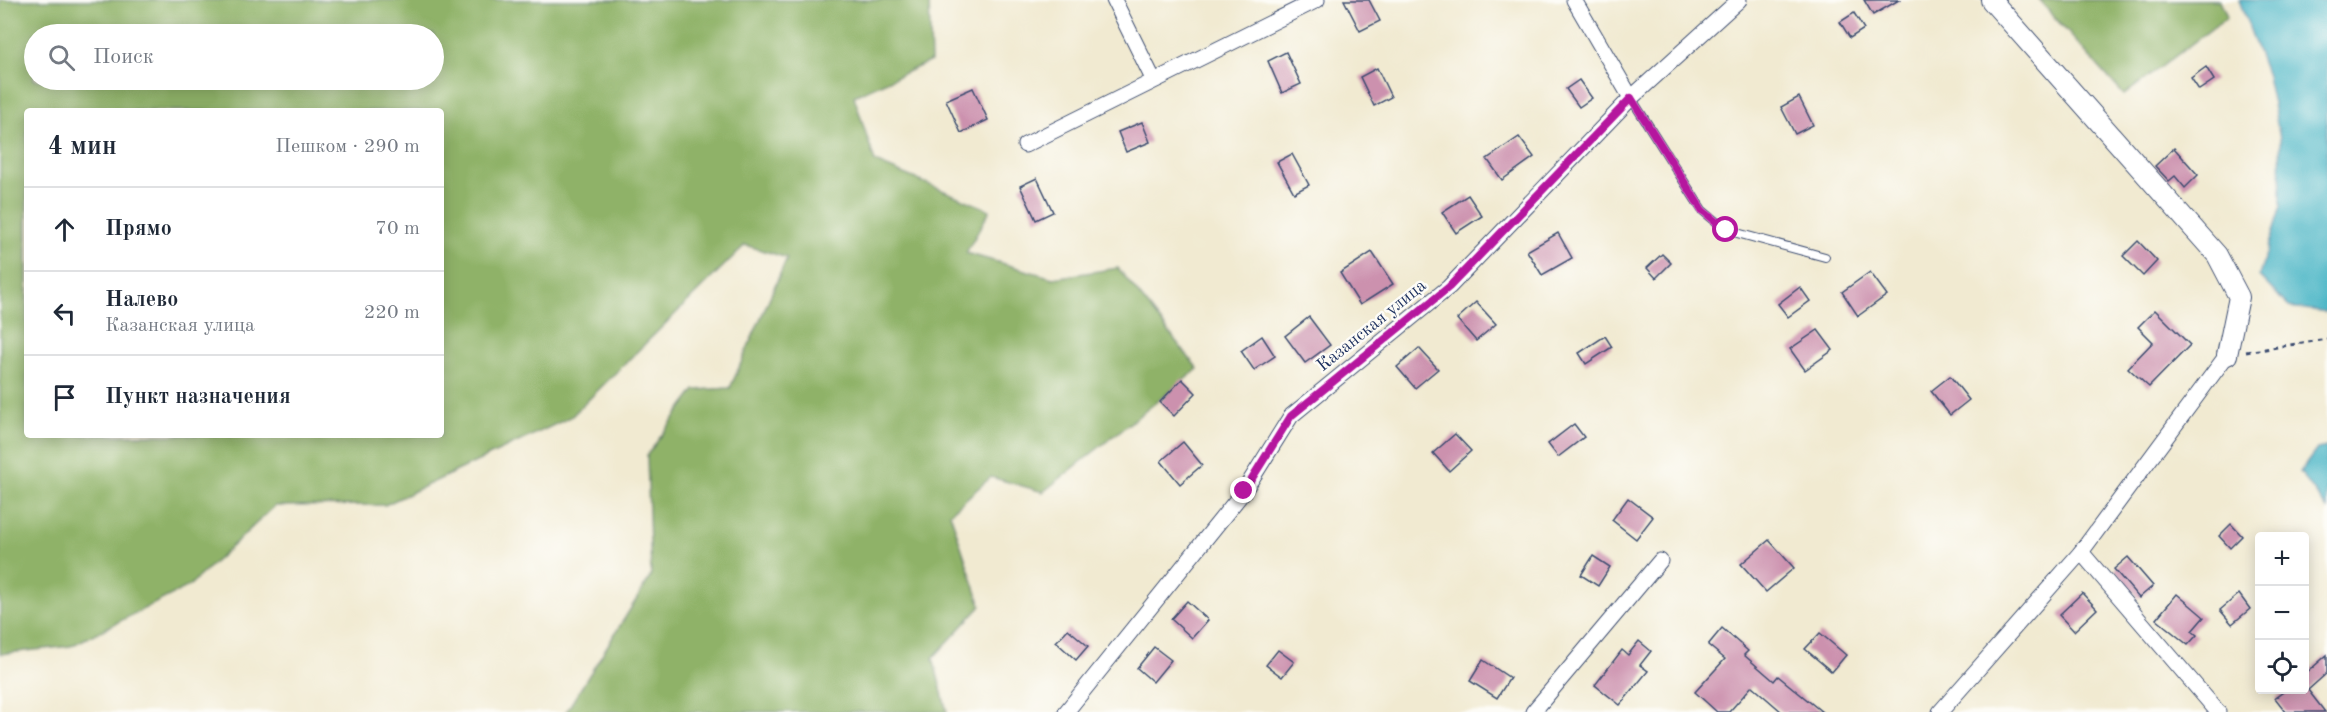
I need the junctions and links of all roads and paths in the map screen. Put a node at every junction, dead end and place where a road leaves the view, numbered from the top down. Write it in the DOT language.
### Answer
graph roads {
  1 [pos="1113,0"];
  2 [pos="1317,0"];
  3 [pos="1574,0"];
  4 [pos="1739,0"];
  5 [pos="1991,0"];
  6 [pos="1153,80"];
  7 [pos="1631,98"];
  8 [pos="1025,145"];
  9 [pos="1825,257"];
  10 [pos="2327,339"];
  11 [pos="2227,355"];
  12 [pos="2081,552"];
  13 [pos="1660,561"];
  14 [pos="1066,712"];
  15 [pos="1533,712"];
  16 [pos="1940,712"];
  17 [pos="2218,712"];
  1 -- 6 [label="street"];
  2 -- 6 [label="street"];
  3 -- 7 [label="street"];
  4 -- 7 [label="street, Казанская улица"];
  5 -- 11 [label="street"];
  6 -- 8 [label="street"];
  7 -- 9 [label="lane"];
  7 -- 14 [label="street, Казанская улица"];
  10 -- 11 [label="path"];
  11 -- 12 [label="street"];
  12 -- 16 [label="street"];
  12 -- 17 [label="street"];
  13 -- 15 [label="street"];
}
